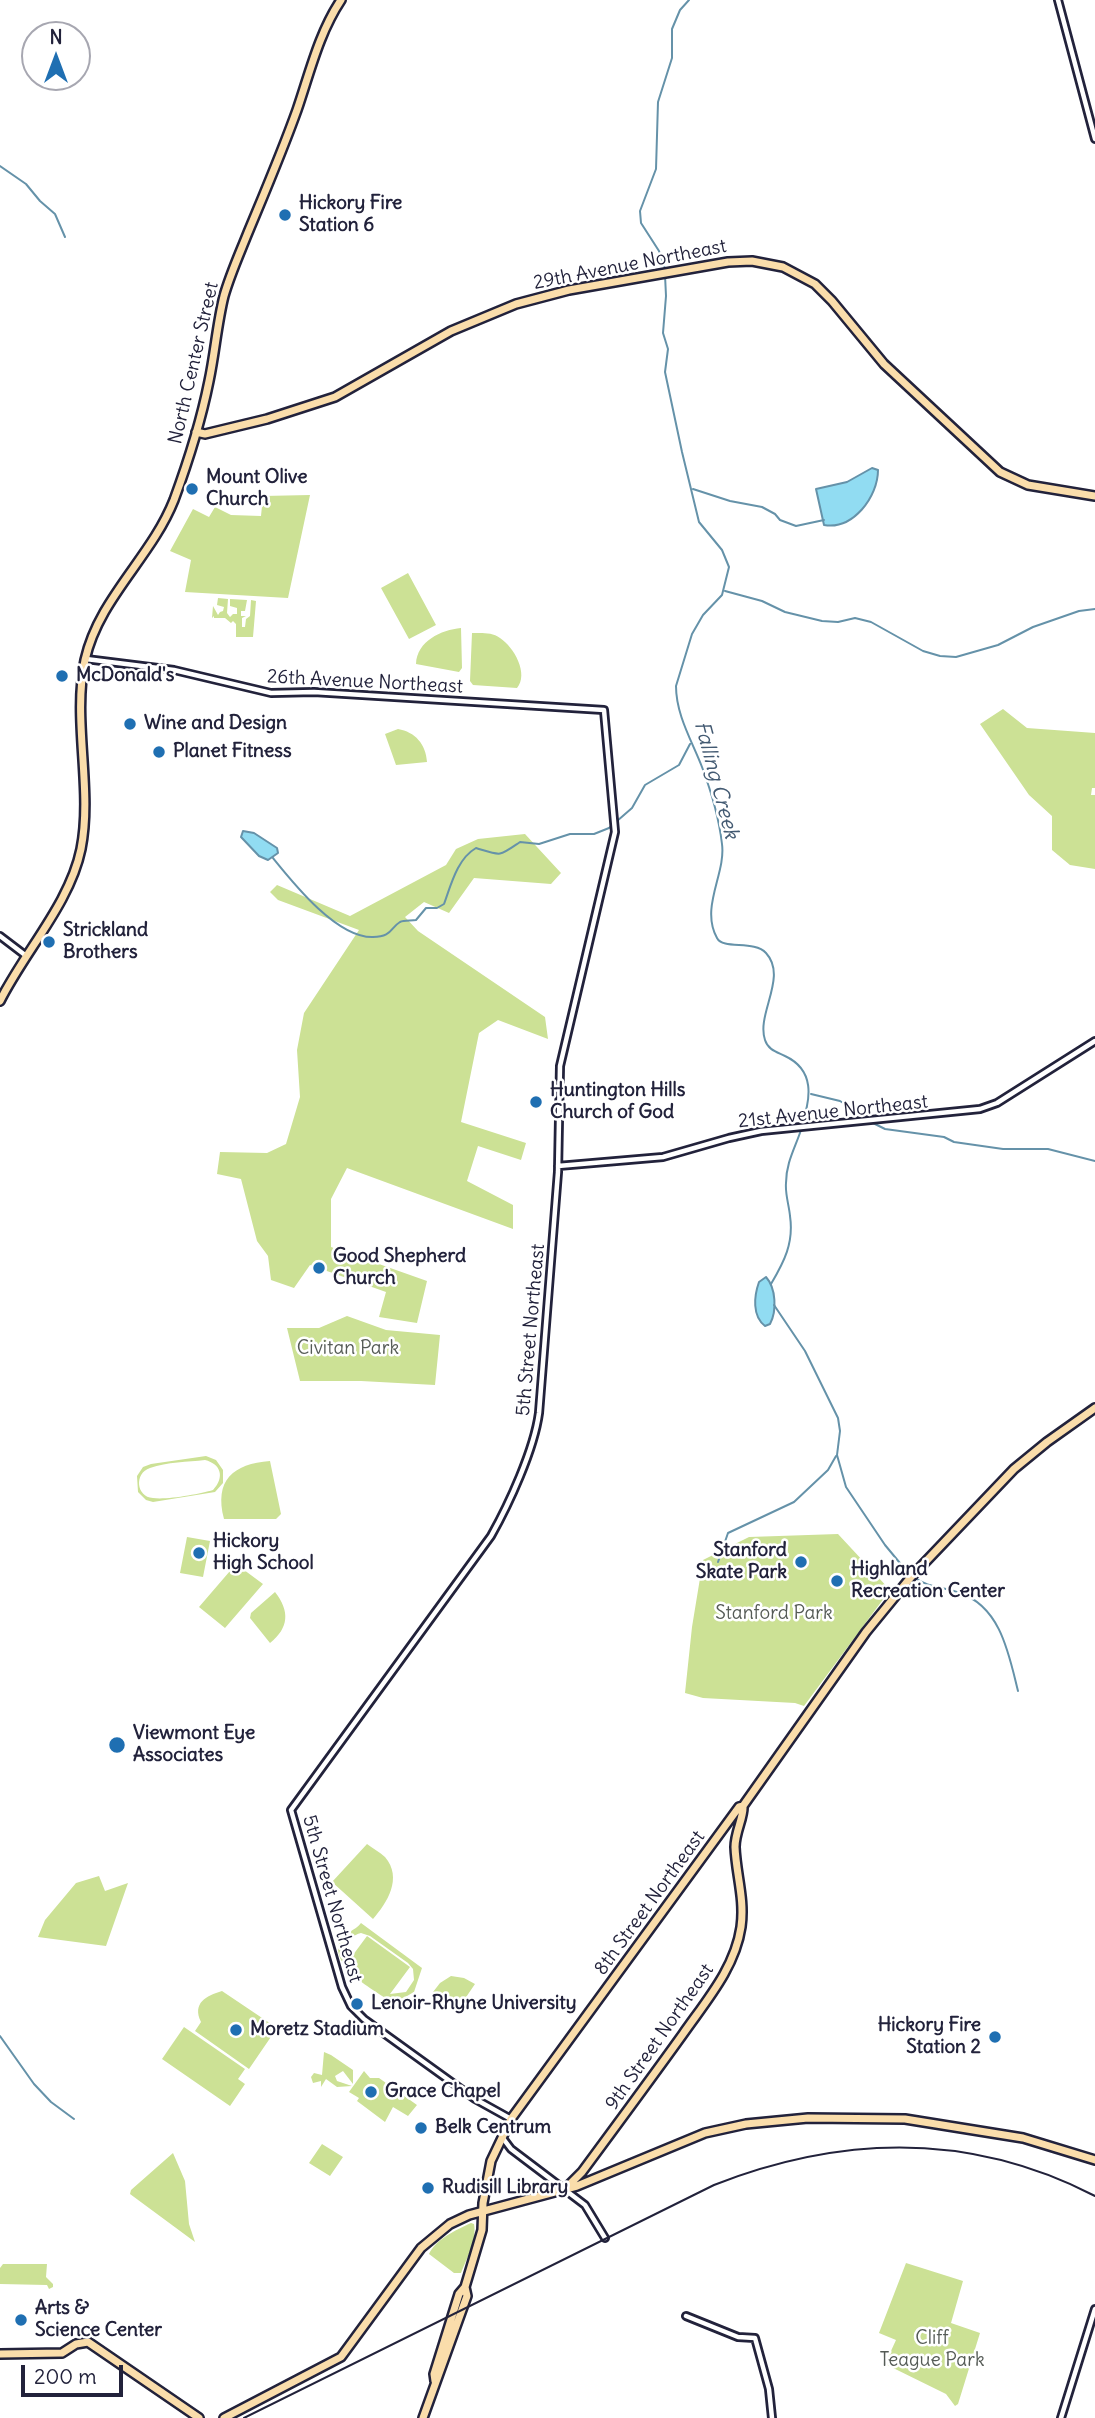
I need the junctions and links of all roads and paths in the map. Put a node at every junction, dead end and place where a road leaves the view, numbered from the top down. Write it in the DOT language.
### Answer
graph roads {
  1 [pos="341,0"];
  2 [pos="1058,0"];
  3 [pos="1095,139"];
  4 [pos="196,432"];
  5 [pos="1095,496"];
  6 [pos="86,659"];
  7 [pos="604,710"];
  8 [pos="0,936"];
  9 [pos="25,955"];
  10 [pos="0,1000"];
  11 [pos="1095,1041"];
  12 [pos="558,1166"];
  13 [pos="1095,1408"];
  14 [pos="743,1805"];
  15 [pos="510,2119"];
  16 [pos="501,2136"];
  17 [pos="1095,2160"];
  18 [pos="565,2189"];
  19 [pos="483,2211"];
  20 [pos="605,2238"];
  21 [pos="465,2287"];
  22 [pos="1095,2309"];
  23 [pos="686,2316"];
  24 [pos="0,2354"];
  25 [pos="435,2382"];
  26 [pos="199,2418"];
  27 [pos="224,2418"];
  28 [pos="423,2418"];
  29 [pos="772,2418"];
  30 [pos="1061,2418"];
  1 -- 4 [label="main road, North Center Street"];
  2 -- 3 [label="street"];
  4 -- 5 [label="main road, 29th Avenue Northeast"];
  4 -- 6 [label="main road, North Center Street"];
  6 -- 7 [label="street, 26th Avenue Northeast"];
  6 -- 9 [label="main road, North Center Street"];
  7 -- 12 [label="street, 5th Street Northeast"];
  8 -- 9 [label="street"];
  9 -- 10 [label="main road, North Center Street"];
  11 -- 12 [label="street, 21st Avenue Northeast"];
  12 -- 15 [label="street, 5th Street Northeast"];
  13 -- 14 [label="main road, 8th Street Northeast"];
  14 -- 15 [label="main road, 8th Street Northeast"];
  14 -- 18 [label="main road, 9th Street Northeast"];
  15 -- 16 [label="main road, 8th Street Northeast"];
  16 -- 18 [label="street"];
  16 -- 19 [label="main road, 8th Street Northeast"];
  17 -- 18 [label="main road"];
  18 -- 19 [label="main road"];
  18 -- 20 [label="street"];
  19 -- 21 [label="main road, 8th Street Northeast"];
  19 -- 27 [label="main road"];
  21 -- 25 [label="main road"];
  21 -- 25 [label="main road"];
  22 -- 30 [label="street"];
  23 -- 29 [label="street"];
  24 -- 26 [label="main road"];
  25 -- 28 [label="main road"];
}
